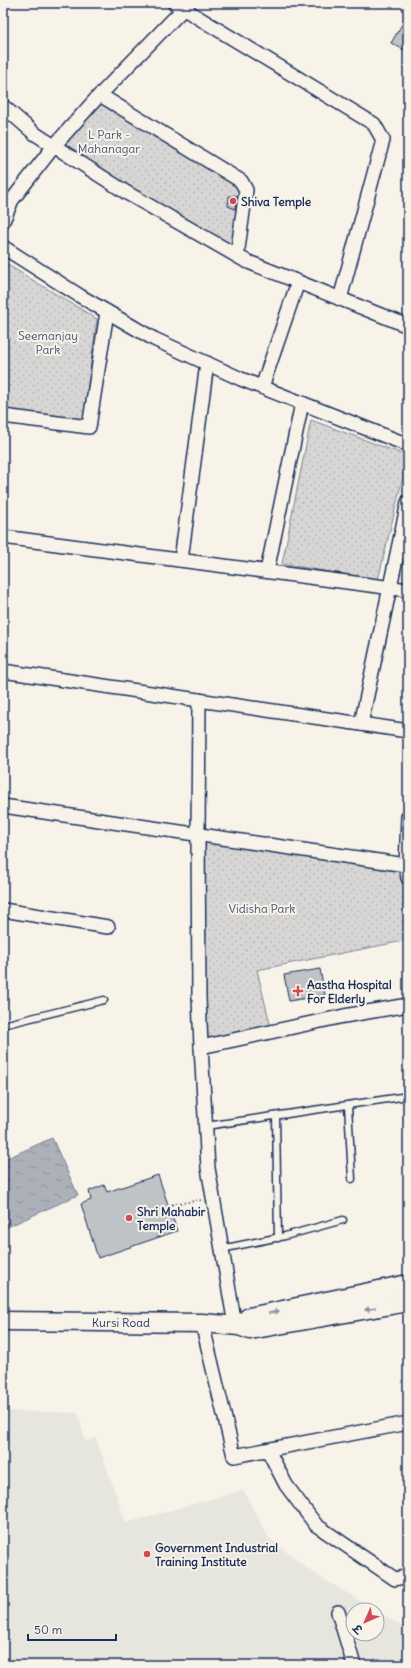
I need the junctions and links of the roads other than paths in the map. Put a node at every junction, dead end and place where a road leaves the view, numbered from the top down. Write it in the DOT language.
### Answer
graph roads {
  1 [pos="182,5"];
  2 [pos="100,95"];
  3 [pos="3,106"];
  4 [pos="54,146"];
  5 [pos="3,221"];
  6 [pos="3,247"];
  7 [pos="237,256"];
  8 [pos="298,282"];
  9 [pos="340,299"];
  10 [pos="107,312"];
  11 [pos="408,326"];
  12 [pos="206,363"];
  13 [pos="262,387"];
  14 [pos="302,403"];
  15 [pos="3,416"];
  16 [pos="408,445"];
  17 [pos="408,502"];
  18 [pos="3,537"];
  19 [pos="181,560"];
  20 [pos="267,572"];
  21 [pos="389,588"];
  22 [pos="408,590"];
  23 [pos="3,671"];
  24 [pos="199,700"];
  25 [pos="361,724"];
  26 [pos="408,732"];
  27 [pos="3,806"];
  28 [pos="408,817"];
  29 [pos="198,835"];
  30 [pos="407,872"];
  31 [pos="3,910"];
  32 [pos="108,927"];
  33 [pos="104,1000"];
  34 [pos="408,1004"];
  35 [pos="3,1025"];
  36 [pos="201,1047"];
  37 [pos="408,1096"];
  38 [pos="348,1105"];
  39 [pos="276,1116"];
  40 [pos="206,1126"];
  41 [pos="352,1179"];
  42 [pos="343,1220"];
  43 [pos="278,1238"];
  44 [pos="221,1249"];
  45 [pos="408,1284"];
  46 [pos="408,1302"];
  47 [pos="3,1321"];
  48 [pos="202,1323"];
  49 [pos="237,1326"];
  50 [pos="408,1423"];
  51 [pos="268,1450"];
  52 [pos="408,1576"];
  53 [pos="338,1612"];
  54 [pos="354,1665"];
  1 -- 2 [label="street"];
  1 -- 9 [label="street"];
  2 -- 4 [label="street"];
  2 -- 7 [label="street"];
  3 -- 4 [label="street"];
  4 -- 5 [label="street"];
  4 -- 7 [label="street"];
  6 -- 10 [label="street"];
  7 -- 8 [label="street"];
  8 -- 9 [label="street"];
  8 -- 13 [label="street"];
  9 -- 11 [label="street"];
  10 -- 12 [label="street"];
  10 -- 15 [label="street"];
  12 -- 13 [label="street"];
  12 -- 19 [label="street"];
  13 -- 14 [label="street"];
  14 -- 16 [label="street"];
  14 -- 20 [label="street"];
  17 -- 21 [label="street"];
  18 -- 19 [label="street"];
  19 -- 20 [label="street"];
  20 -- 21 [label="street"];
  21 -- 22 [label="street"];
  21 -- 25 [label="street"];
  23 -- 24 [label="street"];
  24 -- 25 [label="street"];
  24 -- 29 [label="street"];
  25 -- 26 [label="street"];
  27 -- 29 [label="street"];
  28 -- 30 [label="street"];
  29 -- 30 [label="street"];
  29 -- 36 [label="street"];
  31 -- 32 [label="street"];
  33 -- 35 [label="lane"];
  34 -- 36 [label="street"];
  36 -- 40 [label="street"];
  37 -- 38 [label="lane"];
  38 -- 39 [label="lane"];
  38 -- 41 [label="lane"];
  39 -- 40 [label="lane"];
  39 -- 43 [label="lane"];
  40 -- 44 [label="street"];
  42 -- 43 [label="lane"];
  43 -- 44 [label="lane"];
  44 -- 49 [label="street"];
  49 -- 45 [label="main road, one-way"];
  46 -- 49 [label="main road, Kursi Road, one-way"];
  47 -- 48 [label="main road, Kursi Road"];
  48 -- 49 [label="main road, Kursi Road"];
  48 -- 51 [label="street"];
  50 -- 51 [label="street"];
  51 -- 52 [label="street"];
  53 -- 54 [label="street"];
}
